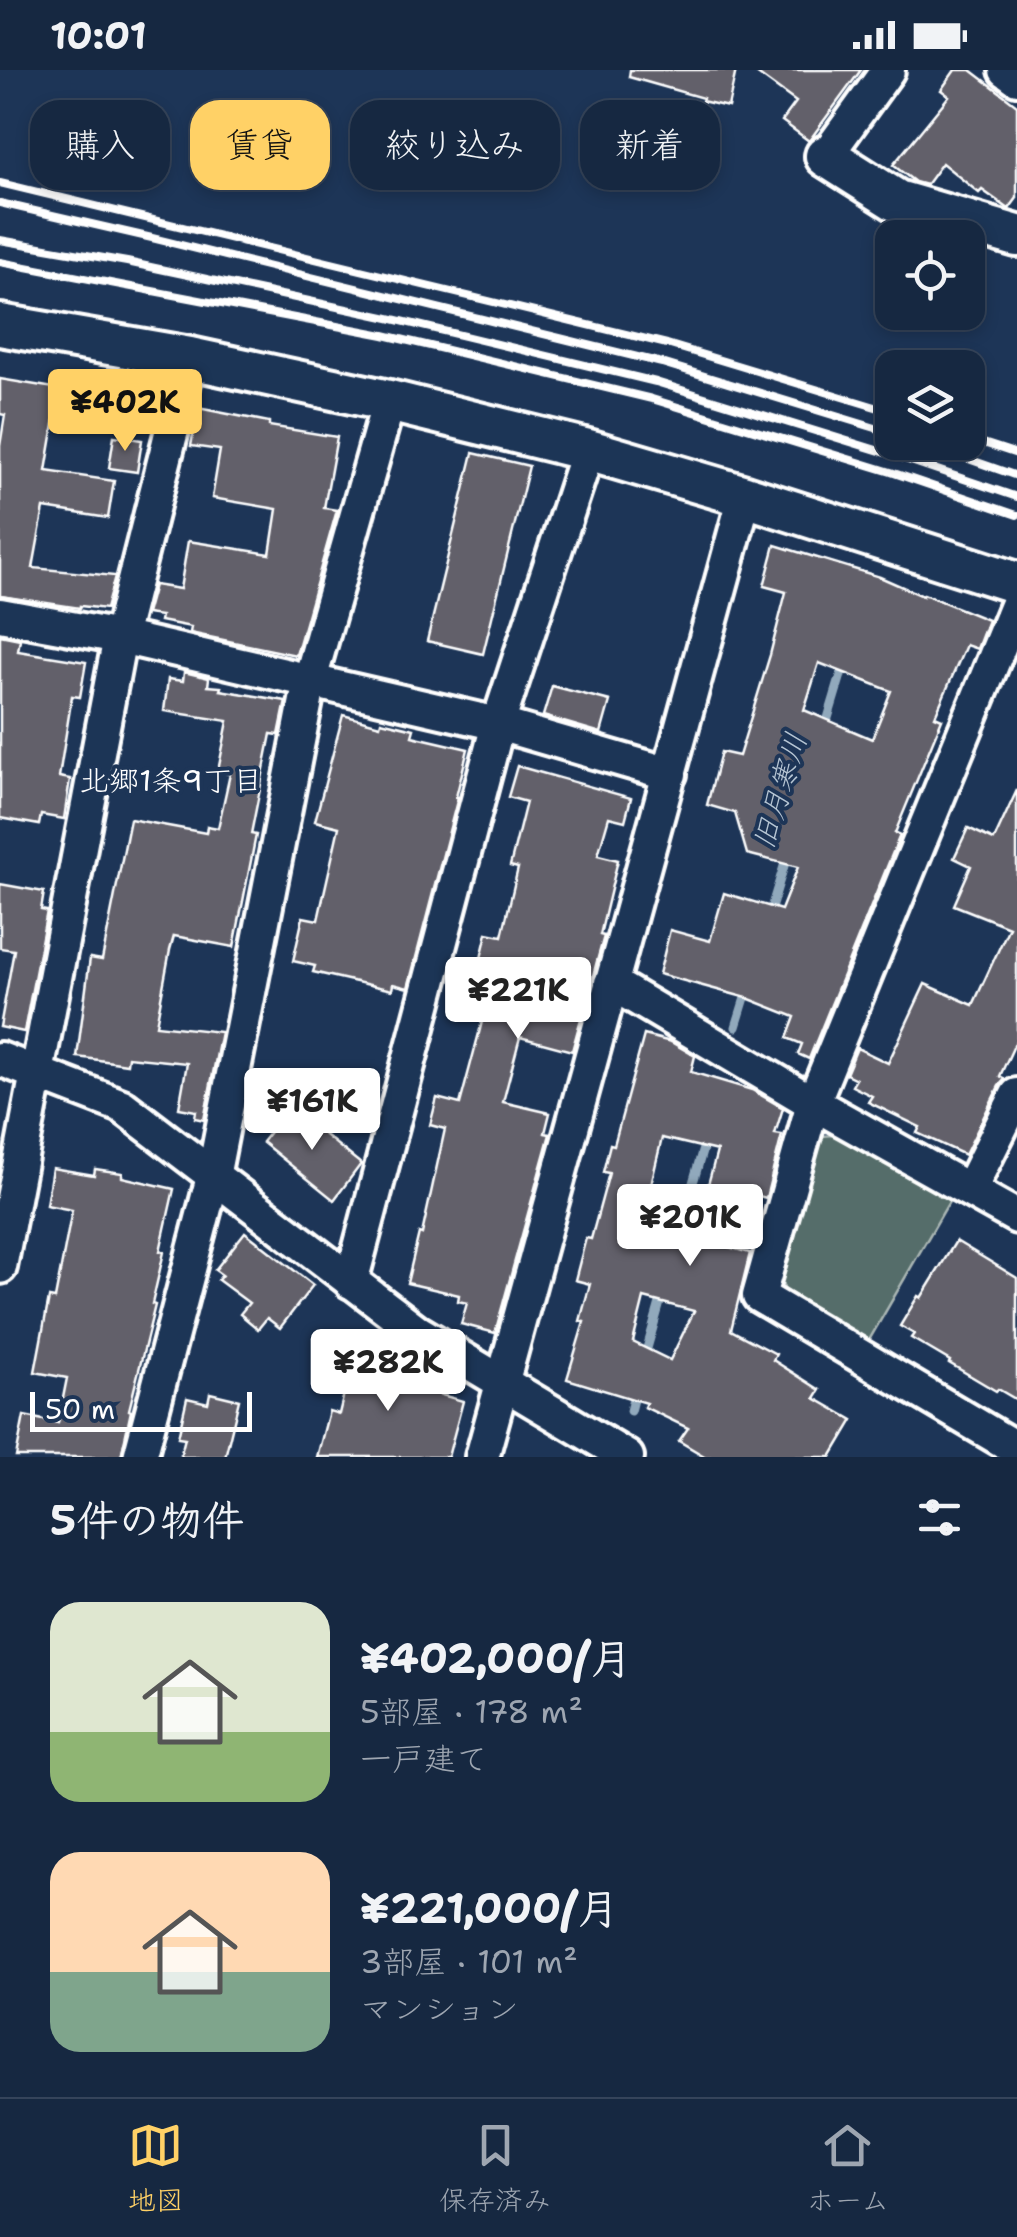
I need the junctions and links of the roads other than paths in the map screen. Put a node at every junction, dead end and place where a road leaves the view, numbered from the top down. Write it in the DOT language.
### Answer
graph roads {
  1 [pos="888,70"];
  2 [pos="1006,70"];
  3 [pos="1017,78"];
  4 [pos="826,156"];
  5 [pos="1017,236"];
  6 [pos="0,325"];
  7 [pos="190,358"];
  8 [pos="389,401"];
  9 [pos="588,450"];
  10 [pos="744,496"];
  11 [pos="1017,583"];
  12 [pos="1017,603"];
  13 [pos="0,615"];
  14 [pos="120,637"];
  15 [pos="310,680"];
  16 [pos="498,724"];
  17 [pos="670,774"];
  18 [pos="611,983"];
  19 [pos="0,1059"];
  20 [pos="36,1073"];
  21 [pos="1017,1094"];
  22 [pos="813,1103"];
  23 [pos="213,1176"];
  24 [pos="970,1189"];
  25 [pos="1017,1217"];
  26 [pos="0,1267"];
  27 [pos="351,1282"];
  28 [pos="502,1384"];
  29 [pos="1017,1449"];
  30 [pos="140,1457"];
  31 [pos="482,1457"];
  32 [pos="627,1457"];
  1 -- 4 [label="street"];
  2 -- 3 [label="street"];
  4 -- 5 [label="street"];
  6 -- 7 [label="street"];
  7 -- 8 [label="street"];
  7 -- 14 [label="street"];
  8 -- 9 [label="street"];
  8 -- 15 [label="street"];
  9 -- 10 [label="street"];
  9 -- 16 [label="street"];
  10 -- 11 [label="street"];
  10 -- 17 [label="street"];
  12 -- 22 [label="street"];
  13 -- 14 [label="street"];
  14 -- 15 [label="street"];
  14 -- 20 [label="street"];
  15 -- 16 [label="street"];
  15 -- 23 [label="street"];
  16 -- 17 [label="street"];
  16 -- 27 [label="street"];
  17 -- 18 [label="street"];
  18 -- 22 [label="street"];
  18 -- 28 [label="street"];
  19 -- 20 [label="street"];
  20 -- 23 [label="street"];
  20 -- 26 [label="street"];
  21 -- 24 [label="street"];
  22 -- 24 [label="street"];
  22 -- 29 [label="street"];
  23 -- 27 [label="street"];
  23 -- 30 [label="street"];
  24 -- 25 [label="street"];
  27 -- 28 [label="street"];
  28 -- 31 [label="street"];
  28 -- 32 [label="street"];
}
